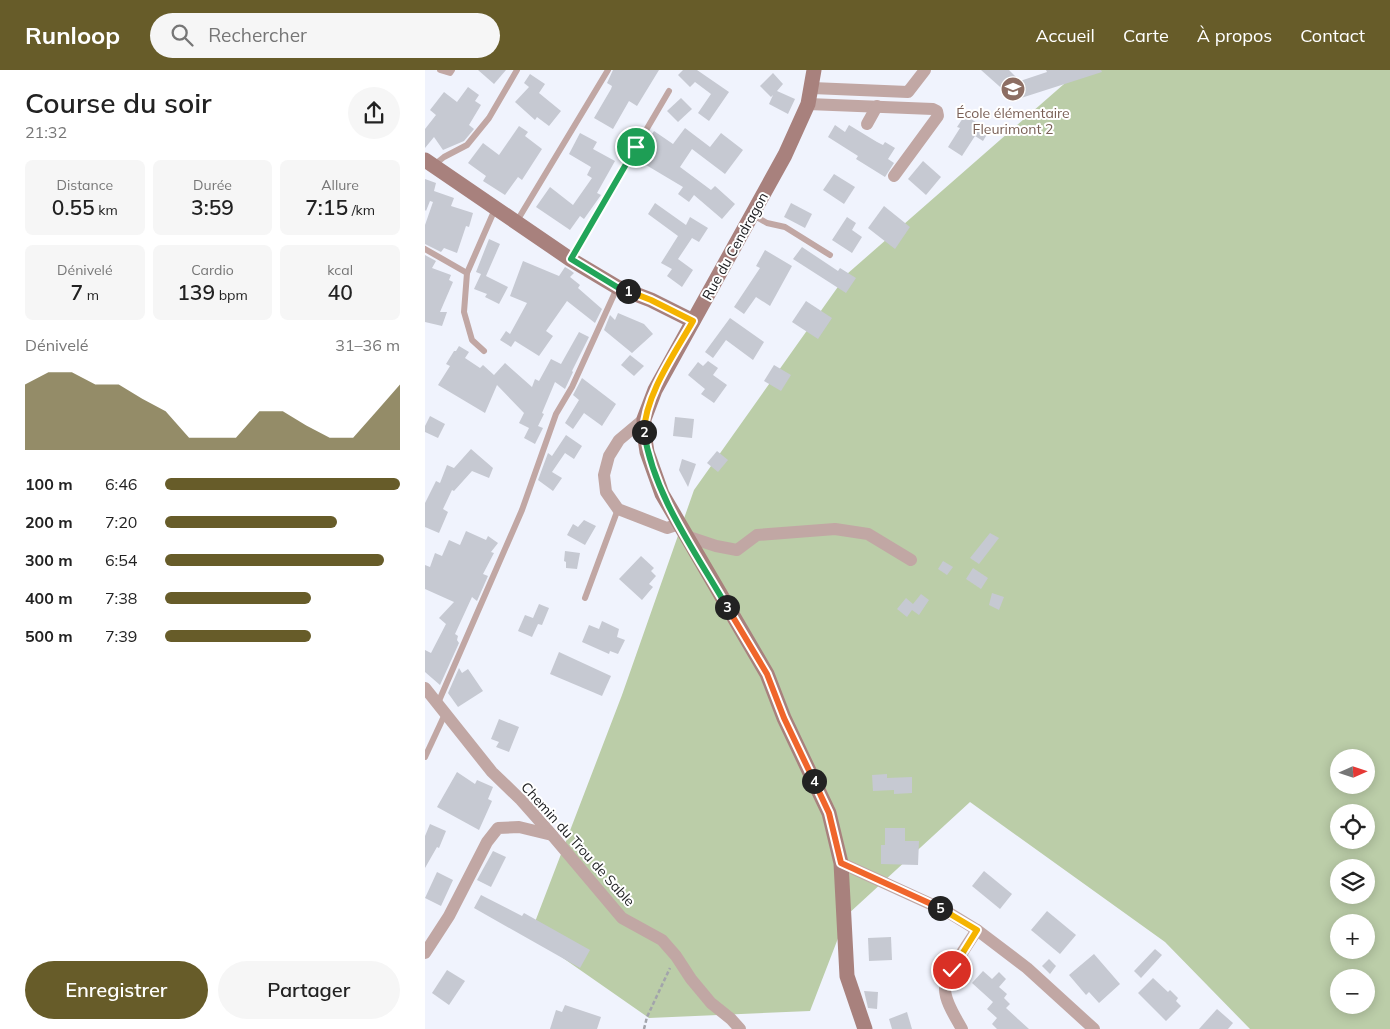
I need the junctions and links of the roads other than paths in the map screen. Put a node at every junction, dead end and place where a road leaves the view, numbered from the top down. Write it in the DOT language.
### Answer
graph roads {
  1 [pos="440,70"];
  2 [pos="453,70"];
  3 [pos="517,70"];
  4 [pos="608,70"];
  5 [pos="814,70"];
  6 [pos="925,70"];
  7 [pos="812,88"];
  8 [pos="669,91"];
  9 [pos="808,104"];
  10 [pos="877,106"];
  11 [pos="867,124"];
  12 [pos="429,163"];
  13 [pos="894,176"];
  14 [pos="496,208"];
  15 [pos="752,215"];
  16 [pos="517,221"];
  17 [pos="425,249"];
  18 [pos="830,255"];
  19 [pos="571,259"];
  20 [pos="467,273"];
  21 [pos="617,287"];
  22 [pos="693,321"];
  23 [pos="484,351"];
  24 [pos="644,418"];
  25 [pos="617,509"];
  26 [pos="683,530"];
  27 [pos="911,560"];
  28 [pos="585,598"];
  29 [pos="425,688"];
  30 [pos="441,709"];
  31 [pos="425,756"];
  32 [pos="552,835"];
  33 [pos="841,863"];
  34 [pos="977,930"];
  35 [pos="425,953"];
  36 [pos="740,1029"];
  37 [pos="865,1029"];
  38 [pos="961,1029"];
  39 [pos="1094,1029"];
  1 -- 2 [label="lane"];
  3 -- 12 [label="lane"];
  4 -- 16 [label="lane"];
  5 -- 7 [label="main road, Rue du Cendragon"];
  6 -- 7 [label="street"];
  7 -- 9 [label="main road, Rue du Cendragon"];
  8 -- 19 [label="lane"];
  9 -- 10 [label="street"];
  9 -- 15 [label="main road, Rue du Cendragon"];
  10 -- 11 [label="street"];
  10 -- 13 [label="street"];
  12 -- 14 [label="main road"];
  14 -- 16 [label="main road"];
  14 -- 20 [label="lane"];
  15 -- 18 [label="lane"];
  15 -- 22 [label="main road, Rue du Cendragon"];
  16 -- 19 [label="main road"];
  17 -- 20 [label="lane"];
  19 -- 21 [label="main road"];
  20 -- 23 [label="lane"];
  21 -- 22 [label="main road"];
  21 -- 30 [label="lane"];
  22 -- 24 [label="main road, Rue du Cendragon"];
  24 -- 25 [label="street"];
  24 -- 26 [label="main road, Rue du Cendragon"];
  25 -- 26 [label="street"];
  25 -- 28 [label="lane"];
  26 -- 27 [label="street"];
  26 -- 33 [label="main road, Rue du Cendragon"];
  29 -- 30 [label="street, Chemin du Trou de Sable"];
  30 -- 31 [label="lane"];
  30 -- 32 [label="street, Chemin du Trou de Sable"];
  32 -- 35 [label="street"];
  32 -- 36 [label="street, Chemin du Trou de Sable"];
  33 -- 34 [label="street"];
  33 -- 37 [label="main road, Rue du Cendragon"];
  34 -- 38 [label="street"];
  34 -- 39 [label="street"];
}
